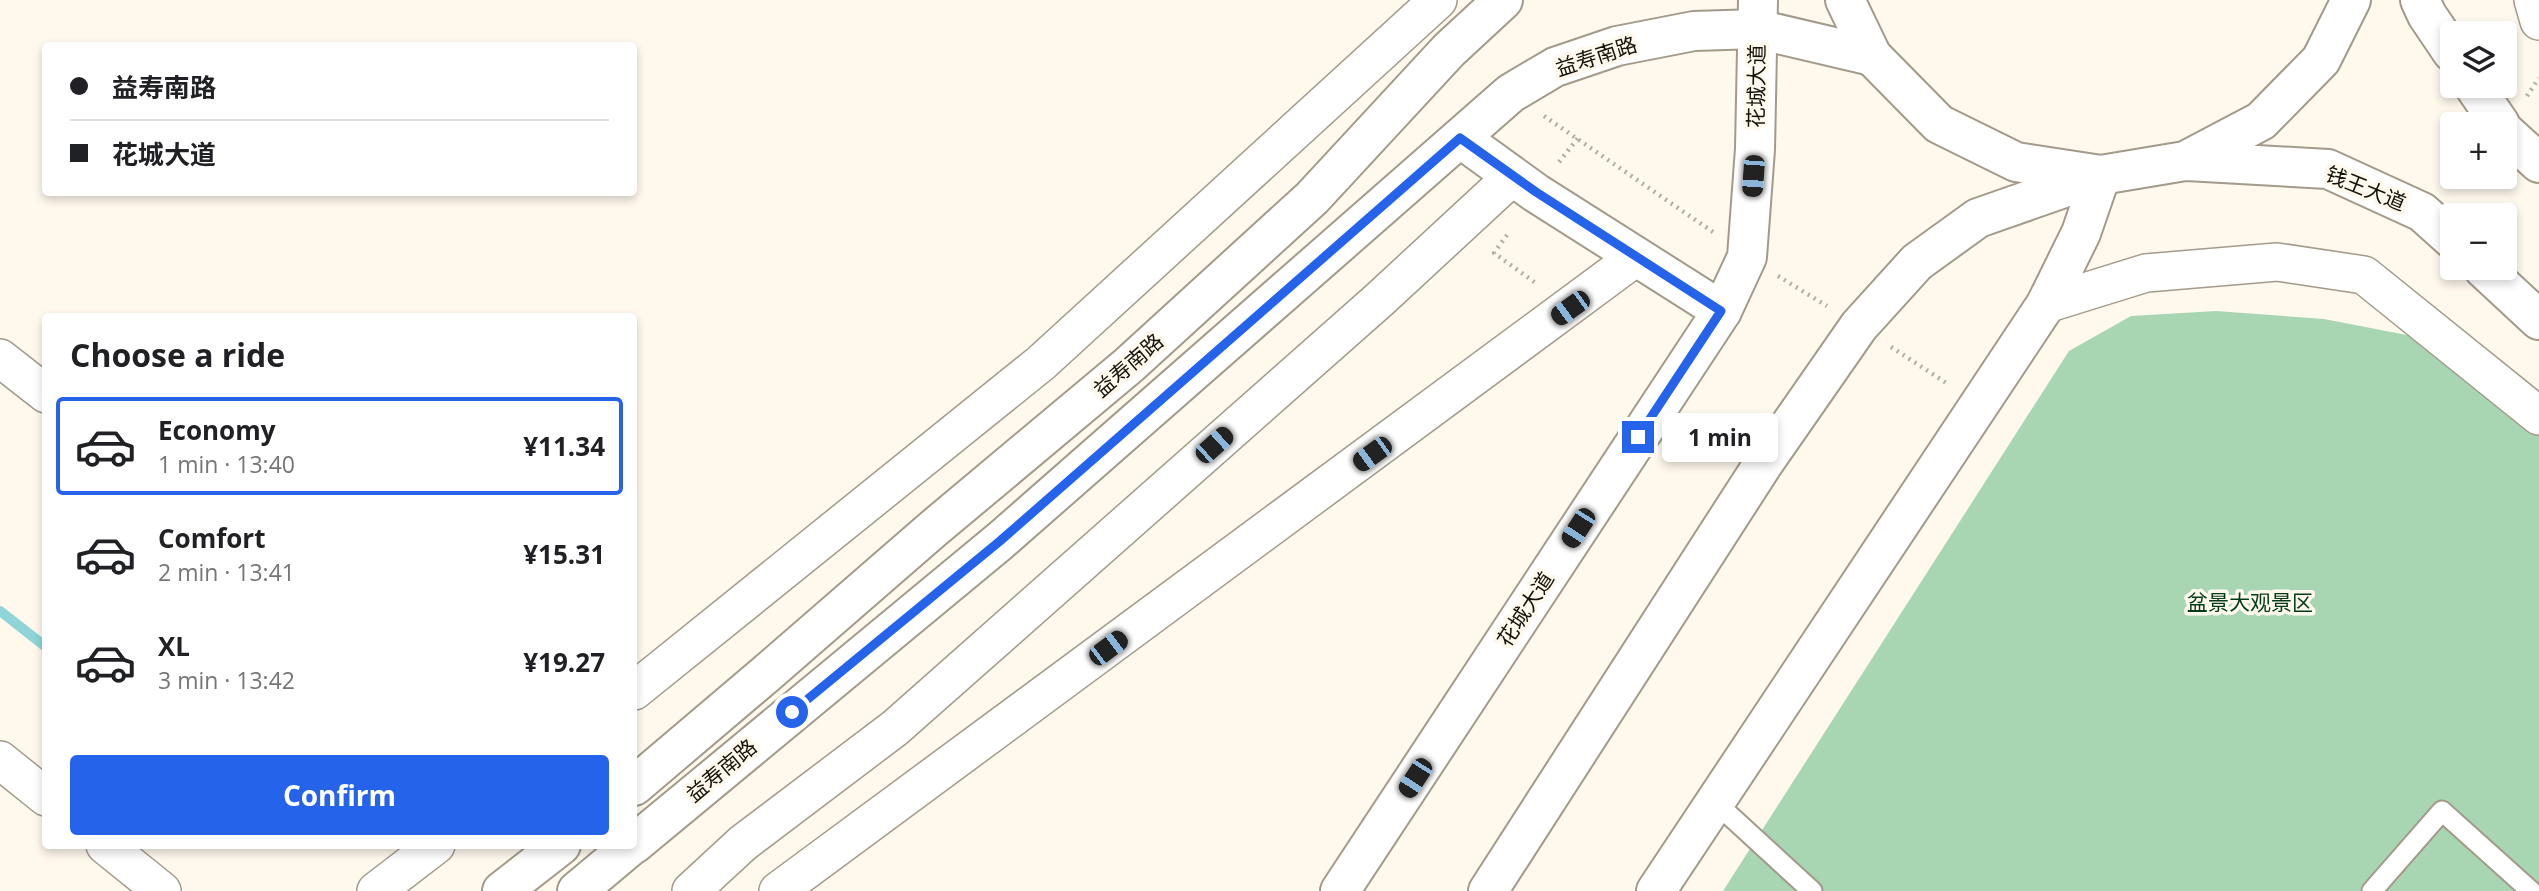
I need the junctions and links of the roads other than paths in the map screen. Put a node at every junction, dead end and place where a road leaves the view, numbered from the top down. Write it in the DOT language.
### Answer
graph roads {
  1 [pos="1438,0"];
  2 [pos="1503,0"];
  3 [pos="1845,0"];
  4 [pos="2351,0"];
  5 [pos="2420,0"];
  6 [pos="2533,0"];
  7 [pos="1758,14"];
  8 [pos="2539,20"];
  9 [pos="2440,34"];
  10 [pos="1871,56"];
  11 [pos="1460,138"];
  12 [pos="2517,143"];
  13 [pos="2185,161"];
  14 [pos="2539,163"];
  15 [pos="2101,175"];
  16 [pos="1513,176"];
  17 [pos="2440,228"];
  18 [pos="1636,257"];
  19 [pos="2496,280"];
  20 [pos="2046,304"];
  21 [pos="1721,311"];
  22 [pos="2539,320"];
  23 [pos="0,358"];
  24 [pos="42,391"];
  25 [pos="2539,416"];
  26 [pos="637,689"];
  27 [pos="0,760"];
  28 [pos="637,783"];
  29 [pos="42,794"];
  30 [pos="1716,802"];
  31 [pos="637,841"];
  32 [pos="110,849"];
  33 [pos="431,849"];
  34 [pos="556,849"];
  35 [pos="627,849"];
  36 [pos="162,891"];
  37 [pos="376,891"];
  38 [pos="502,891"];
  39 [pos="577,891"];
  40 [pos="691,891"];
  41 [pos="778,891"];
  42 [pos="1340,891"];
  43 [pos="1488,891"];
  44 [pos="1656,891"];
  45 [pos="1812,891"];
  46 [pos="2372,891"];
  47 [pos="2531,891"];
  1 -- 26 [label="street"];
  2 -- 28 [label="main road, 益寿南路"];
  3 -- 10 [label="main road"];
  4 -- 13 [label="main road"];
  5 -- 9 [label="main road"];
  6 -- 8 [label="street"];
  7 -- 10 [label="main road, 益寿南路"];
  7 -- 11 [label="main road, 益寿南路"];
  7 -- 21 [label="main road, 花城大道"];
  10 -- 15 [label="main road"];
  11 -- 16 [label="main road"];
  11 -- 31 [label="main road, 益寿南路"];
  12 -- 14 [label="main road"];
  13 -- 15 [label="main road"];
  13 -- 17 [label="main road, 钱王大道"];
  15 -- 20 [label="main road"];
  15 -- 43 [label="main road"];
  16 -- 18 [label="main road"];
  16 -- 40 [label="street"];
  18 -- 21 [label="main road"];
  18 -- 41 [label="street"];
  19 -- 22 [label="main road"];
  20 -- 25 [label="street"];
  20 -- 30 [label="main road"];
  21 -- 42 [label="main road, 花城大道"];
  23 -- 24 [label="street"];
  27 -- 29 [label="street"];
  30 -- 44 [label="main road"];
  30 -- 45 [label="lane"];
  32 -- 36 [label="street"];
  33 -- 37 [label="street"];
  34 -- 38 [label="main road"];
  35 -- 39 [label="main road, 益寿南路"];
  46 -- 47 [label="lane"];
}
